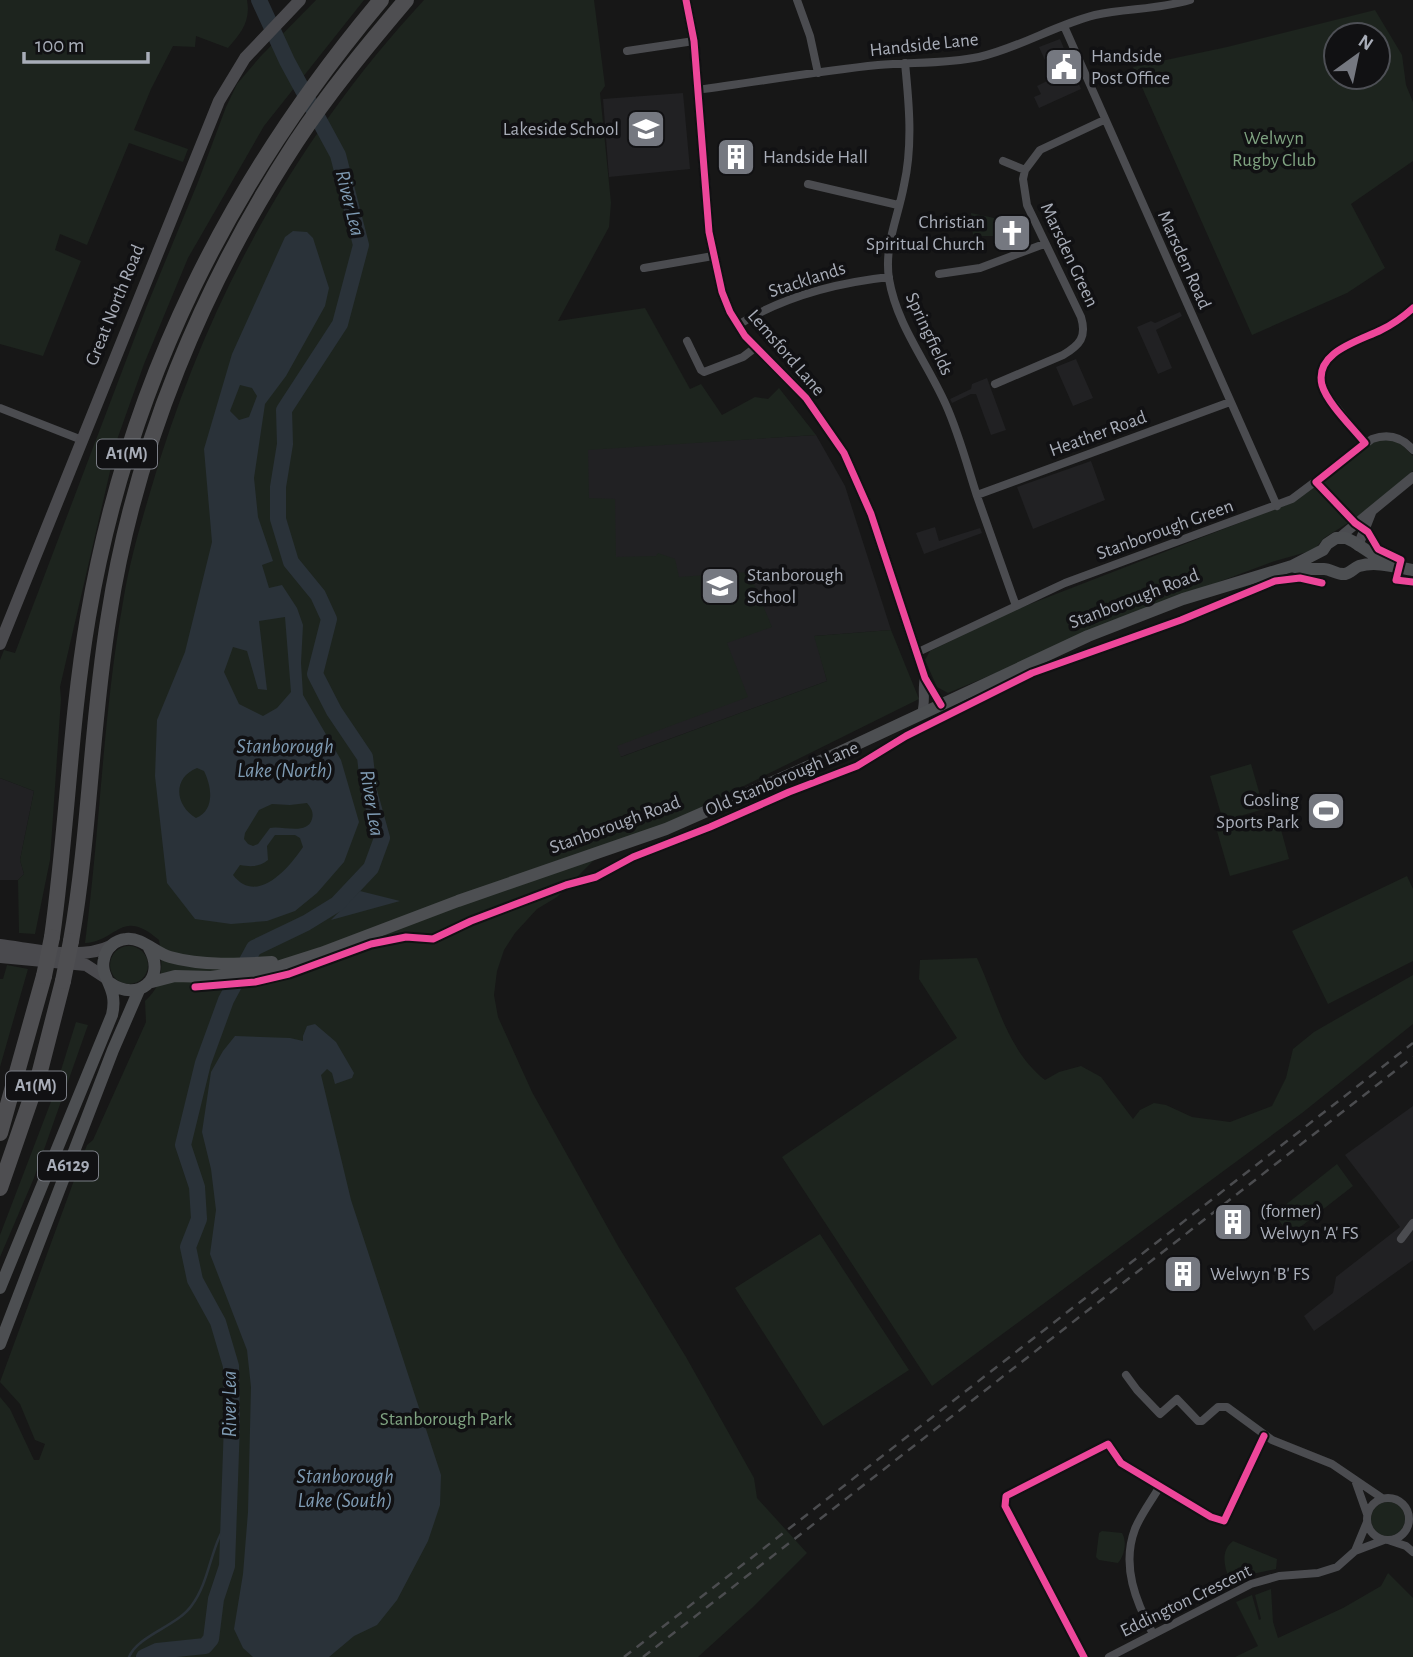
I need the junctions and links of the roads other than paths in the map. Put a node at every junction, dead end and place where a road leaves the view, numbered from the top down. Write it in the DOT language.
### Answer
graph roads {
  1 [pos="300,0"];
  2 [pos="381,0"];
  3 [pos="406,0"];
  4 [pos="686,0"];
  5 [pos="797,0"];
  6 [pos="1118,0"];
  7 [pos="1190,0"];
  8 [pos="1122,11"];
  9 [pos="1063,26"];
  10 [pos="694,41"];
  11 [pos="627,51"];
  12 [pos="905,63"];
  13 [pos="818,73"];
  14 [pos="697,90"];
  15 [pos="1104,120"];
  16 [pos="1003,161"];
  17 [pos="1025,170"];
  18 [pos="808,184"];
  19 [pos="898,205"];
  20 [pos="1044,244"];
  21 [pos="713,256"];
  22 [pos="644,268"];
  23 [pos="939,274"];
  24 [pos="889,277"];
  25 [pos="1413,308"];
  26 [pos="738,325"];
  27 [pos="687,341"];
  28 [pos="755,347"];
  29 [pos="995,384"];
  30 [pos="1230,402"];
  31 [pos="0,408"];
  32 [pos="82,440"];
  33 [pos="1365,443"];
  34 [pos="1413,450"];
  35 [pos="1413,477"];
  36 [pos="977,495"];
  37 [pos="1277,506"];
  38 [pos="1371,513"];
  39 [pos="1340,537"];
  40 [pos="1358,546"];
  41 [pos="1323,550"];
  42 [pos="1389,565"];
  43 [pos="1292,566"];
  44 [pos="1357,566"];
  45 [pos="1327,569"];
  46 [pos="1413,570"];
  47 [pos="1016,606"];
  48 [pos="0,644"];
  49 [pos="916,653"];
  50 [pos="925,678"];
  51 [pos="941,705"];
  52 [pos="922,713"];
  53 [pos="0,945"];
  54 [pos="111,946"];
  55 [pos="149,948"];
  56 [pos="0,957"];
  57 [pos="257,967"];
  58 [pos="108,980"];
  59 [pos="144,986"];
  60 [pos="0,1133"];
  61 [pos="0,1188"];
  62 [pos="1413,1223"];
  63 [pos="1401,1240"];
  64 [pos="0,1288"];
  65 [pos="0,1344"];
  66 [pos="1126,1375"];
  67 [pos="1264,1436"];
  68 [pos="1355,1480"];
  69 [pos="1160,1486"];
  70 [pos="1382,1498"];
  71 [pos="1367,1518"];
  72 [pos="1410,1530"];
  73 [pos="1386,1540"];
  74 [pos="1355,1551"];
  75 [pos="1413,1552"];
  76 [pos="1153,1634"];
  77 [pos="1084,1657"];
  78 [pos="1109,1657"];
  1 -- 32 [label="main road, Great North Road"];
  2 -- 60 [label="highway, A1(M), bridge"];
  3 -- 61 [label="highway, A1(M), bridge"];
  4 -- 10 [label="street, Lemsford Lane"];
  5 -- 13 [label="street"];
  6 -- 8 [label="street"];
  7 -- 8 [label="street, Handside Lane"];
  8 -- 9 [label="street, Handside Lane"];
  9 -- 12 [label="street, Handside Lane"];
  9 -- 15 [label="street, Marsden Road"];
  10 -- 11 [label="street"];
  10 -- 14 [label="street, Lemsford Lane"];
  12 -- 13 [label="street, Handside Lane"];
  12 -- 19 [label="street, Springfields"];
  13 -- 14 [label="street, Handside Lane"];
  14 -- 21 [label="street, Lemsford Lane"];
  15 -- 17 [label="street"];
  15 -- 30 [label="street, Marsden Road"];
  16 -- 17 [label="street"];
  17 -- 20 [label="street, Marsden Green"];
  18 -- 19 [label="street"];
  19 -- 24 [label="street, Springfields"];
  20 -- 23 [label="street"];
  20 -- 29 [label="street, Marsden Green"];
  21 -- 22 [label="street"];
  21 -- 26 [label="street, Lemsford Lane"];
  24 -- 26 [label="street, Stacklands"];
  24 -- 36 [label="street, Springfields"];
  25 -- 33 [label="street"];
  26 -- 28 [label="street, Lemsford Lane"];
  27 -- 28 [label="street"];
  28 -- 49 [label="street, Lemsford Lane"];
  30 -- 36 [label="street, Heather Road"];
  30 -- 37 [label="street, Marsden Road"];
  31 -- 32 [label="street"];
  32 -- 48 [label="main road, Great North Road"];
  33 -- 34 [label="street, Stanborough Green"];
  33 -- 37 [label="street, Stanborough Green"];
  35 -- 38 [label="street"];
  36 -- 47 [label="street, Springfields"];
  37 -- 47 [label="street, Stanborough Green"];
  38 -- 39 [label="street"];
  38 -- 40 [label="street"];
  39 -- 40 [label="main road, Stanborough Road"];
  39 -- 41 [label="main road, Stanborough Road"];
  40 -- 42 [label="main road, Stanborough Road"];
  40 -- 44 [label="main road"];
  41 -- 43 [label="main road, Stanborough Road"];
  41 -- 45 [label="main road"];
  42 -- 44 [label="main road, Stanborough Road"];
  42 -- 46 [label="main road, Stanborough Road"];
  43 -- 45 [label="main road, Stanborough Road"];
  43 -- 51 [label="main road, Stanborough Road"];
  44 -- 45 [label="main road, Stanborough Road"];
  47 -- 49 [label="street, Stanborough Green"];
  49 -- 50 [label="street, Lemsford Lane"];
  50 -- 51 [label="street, Lemsford Lane"];
  50 -- 52 [label="street, Lemsford Lane"];
  51 -- 52 [label="main road, Stanborough Road"];
  52 -- 57 [label="main road, Stanborough Road"];
  53 -- 54 [label="main road"];
  54 -- 55 [label="main road"];
  54 -- 58 [label="main road"];
  55 -- 57 [label="main road"];
  55 -- 59 [label="main road"];
  56 -- 58 [label="main road"];
  57 -- 59 [label="main road"];
  58 -- 59 [label="main road"];
  58 -- 64 [label="main road, A6129"];
  59 -- 65 [label="main road, A6129"];
  62 -- 63 [label="street"];
  66 -- 67 [label="street"];
  67 -- 68 [label="street"];
  67 -- 69 [label="street"];
  68 -- 70 [label="street"];
  68 -- 71 [label="street"];
  69 -- 76 [label="street"];
  69 -- 77 [label="street"];
  70 -- 71 [label="street"];
  70 -- 72 [label="street"];
  71 -- 73 [label="street"];
  71 -- 74 [label="street"];
  72 -- 73 [label="street"];
  73 -- 74 [label="street, Eddington Crescent"];
  73 -- 75 [label="street"];
  74 -- 76 [label="street, Eddington Crescent"];
  76 -- 78 [label="street, Eddington Crescent"];
}
